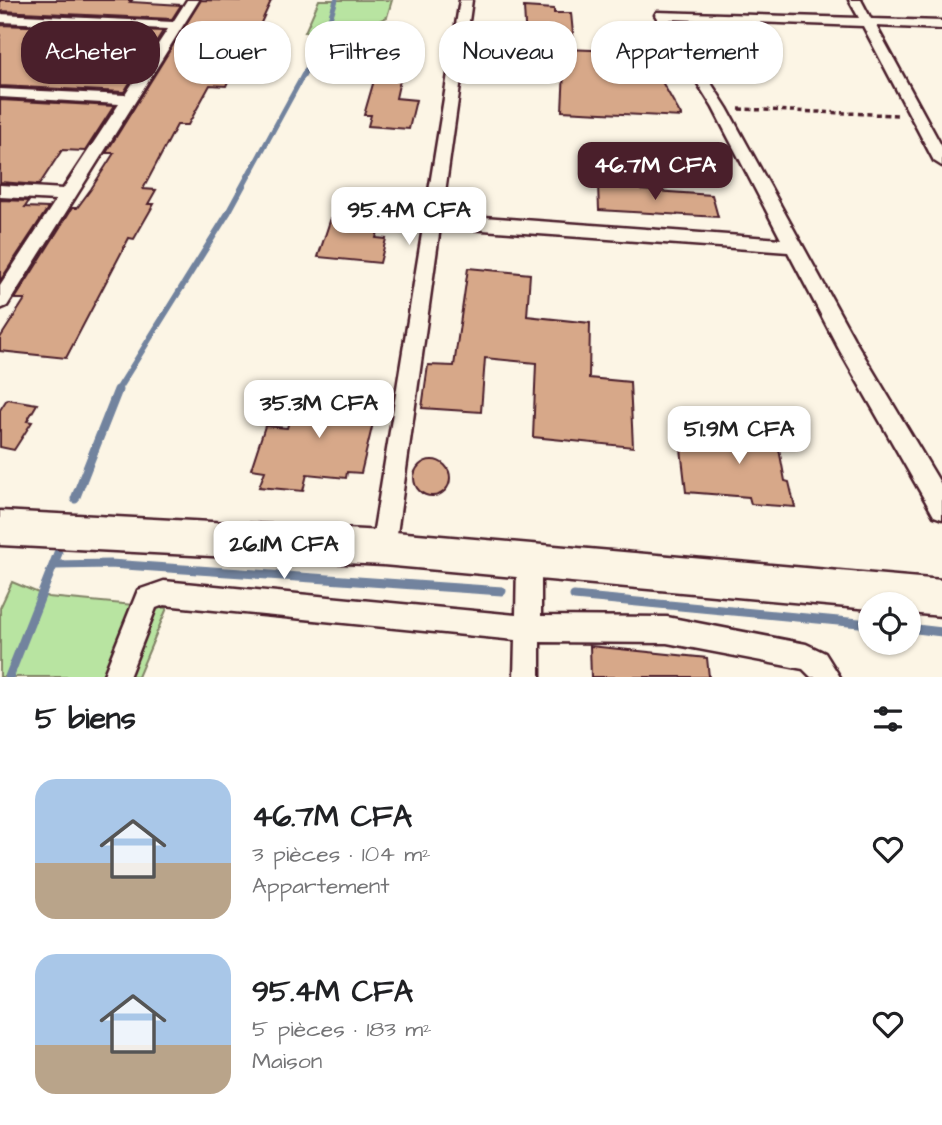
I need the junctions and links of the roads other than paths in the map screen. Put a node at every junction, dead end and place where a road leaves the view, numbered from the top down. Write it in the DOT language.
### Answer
graph roads {
  1 [pos="193,0"];
  2 [pos="466,0"];
  3 [pos="855,0"];
  4 [pos="0,18"];
  5 [pos="179,21"];
  6 [pos="867,23"];
  7 [pos="942,25"];
  8 [pos="174,26"];
  9 [pos="174,29"];
  10 [pos="0,93"];
  11 [pos="129,100"];
  12 [pos="937,142"];
  13 [pos="942,161"];
  14 [pos="0,191"];
  15 [pos="69,195"];
  16 [pos="432,220"];
  17 [pos="793,246"];
  18 [pos="0,301"];
  19 [pos="942,508"];
  20 [pos="0,528"];
  21 [pos="383,548"];
  22 [pos="529,561"];
  23 [pos="942,598"];
  24 [pos="529,629"];
  25 [pos="116,677"];
  26 [pos="527,677"];
  27 [pos="827,677"];
  1 -- 5 [label="street"];
  2 -- 16 [label="street"];
  3 -- 6 [label="street"];
  4 -- 8 [label="street"];
  6 -- 7 [label="street"];
  6 -- 12 [label="street"];
  6 -- 17 [label="street"];
  9 -- 11 [label="street"];
  10 -- 11 [label="street"];
  11 -- 15 [label="street"];
  12 -- 13 [label="street"];
  14 -- 15 [label="street"];
  15 -- 18 [label="street"];
  16 -- 17 [label="street"];
  16 -- 21 [label="street"];
  17 -- 19 [label="street"];
  20 -- 21 [label="street"];
  21 -- 22 [label="street"];
  22 -- 23 [label="street"];
  22 -- 24 [label="street"];
  24 -- 25 [label="street"];
  24 -- 26 [label="street"];
  24 -- 27 [label="street"];
}
